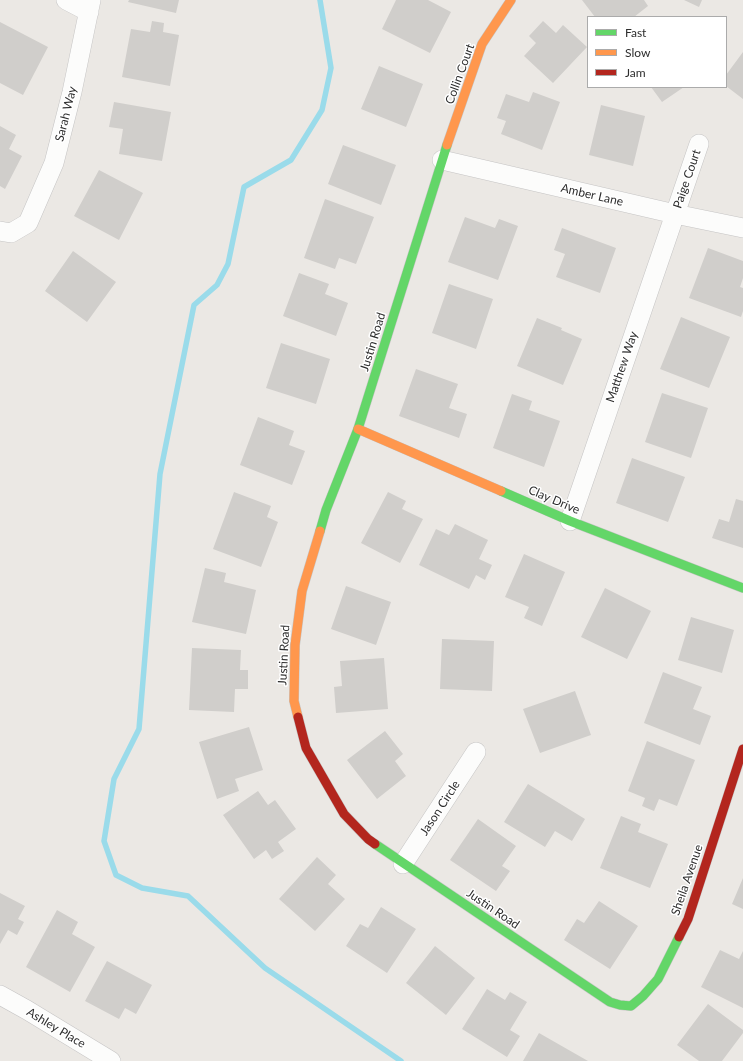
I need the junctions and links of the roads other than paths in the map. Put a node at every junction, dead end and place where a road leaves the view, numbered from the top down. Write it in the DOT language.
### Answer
graph roads {
  1 [pos="66,0"];
  2 [pos="511,0"];
  3 [pos="90,6"];
  4 [pos="699,144"];
  5 [pos="442,160"];
  6 [pos="675,214"];
  7 [pos="743,228"];
  8 [pos="0,231"];
  9 [pos="358,429"];
  10 [pos="570,521"];
  11 [pos="743,588"];
  12 [pos="743,749"];
  13 [pos="476,752"];
  14 [pos="403,864"];
  15 [pos="0,995"];
  16 [pos="631,1006"];
  17 [pos="111,1061"];
  1 -- 3 [label="street"];
  2 -- 5 [label="street, Collin Court"];
  3 -- 8 [label="street, Sarah Way"];
  4 -- 6 [label="street, Paige Court"];
  5 -- 6 [label="street, Amber Lane"];
  5 -- 9 [label="street, Justin Road"];
  6 -- 7 [label="street, Amber Lane"];
  6 -- 10 [label="street, Matthew Way"];
  9 -- 10 [label="street, Clay Drive"];
  9 -- 14 [label="street, Justin Road"];
  10 -- 11 [label="street, Clay Drive"];
  12 -- 16 [label="street, Sheila Avenue"];
  13 -- 14 [label="street, Jason Circle"];
  14 -- 16 [label="street, Justin Road"];
  15 -- 17 [label="street, Ashley Place"];
}
